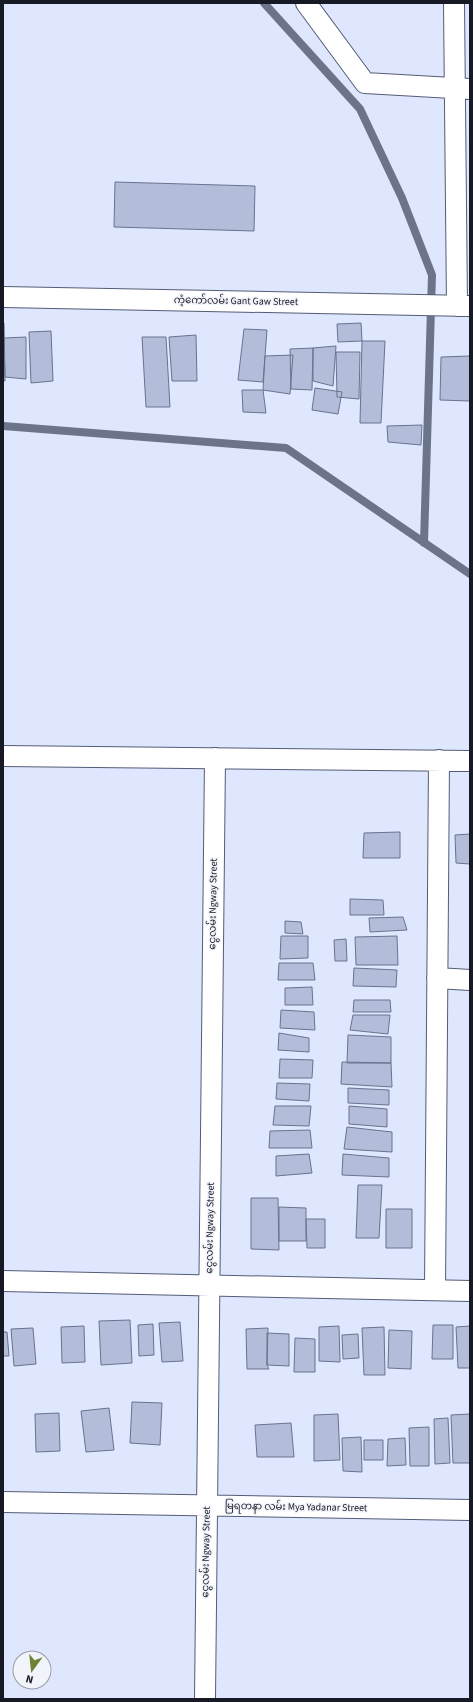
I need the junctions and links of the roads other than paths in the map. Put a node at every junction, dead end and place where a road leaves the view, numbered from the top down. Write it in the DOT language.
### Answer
graph roads {
  1 [pos="306,3"];
  2 [pos="454,3"];
  3 [pos="463,89"];
  4 [pos="3,297"];
  5 [pos="464,306"];
  6 [pos="3,756"];
  7 [pos="215,758"];
  8 [pos="439,760"];
  9 [pos="470,761"];
  10 [pos="437,978"];
  11 [pos="470,980"];
  12 [pos="3,1281"];
  13 [pos="209,1286"];
  14 [pos="434,1290"];
  15 [pos="470,1290"];
  16 [pos="3,1502"];
  17 [pos="207,1506"];
  18 [pos="470,1510"];
  19 [pos="205,1699"];
  1 -- 3 [label="street"];
  2 -- 3 [label="street"];
  3 -- 5 [label="street"];
  4 -- 5 [label="street, ကံ့ကော်လမ်း Gant Gaw Street"];
  6 -- 7 [label="street"];
  7 -- 8 [label="street"];
  7 -- 13 [label="street, ငွေလမ်း Ngway Street"];
  8 -- 9 [label="street"];
  8 -- 10 [label="street"];
  10 -- 11 [label="street"];
  10 -- 14 [label="street"];
  12 -- 13 [label="street"];
  13 -- 14 [label="street"];
  13 -- 17 [label="street, ငွေလမ်း Ngway Street"];
  14 -- 15 [label="street"];
  16 -- 17 [label="street, မြရတနာ လမ်း Mya Yadanar Street"];
  17 -- 18 [label="street, မြရတနာ လမ်း Mya Yadanar Street"];
  17 -- 19 [label="street, ငွေလမ်း Ngway Street"];
}
